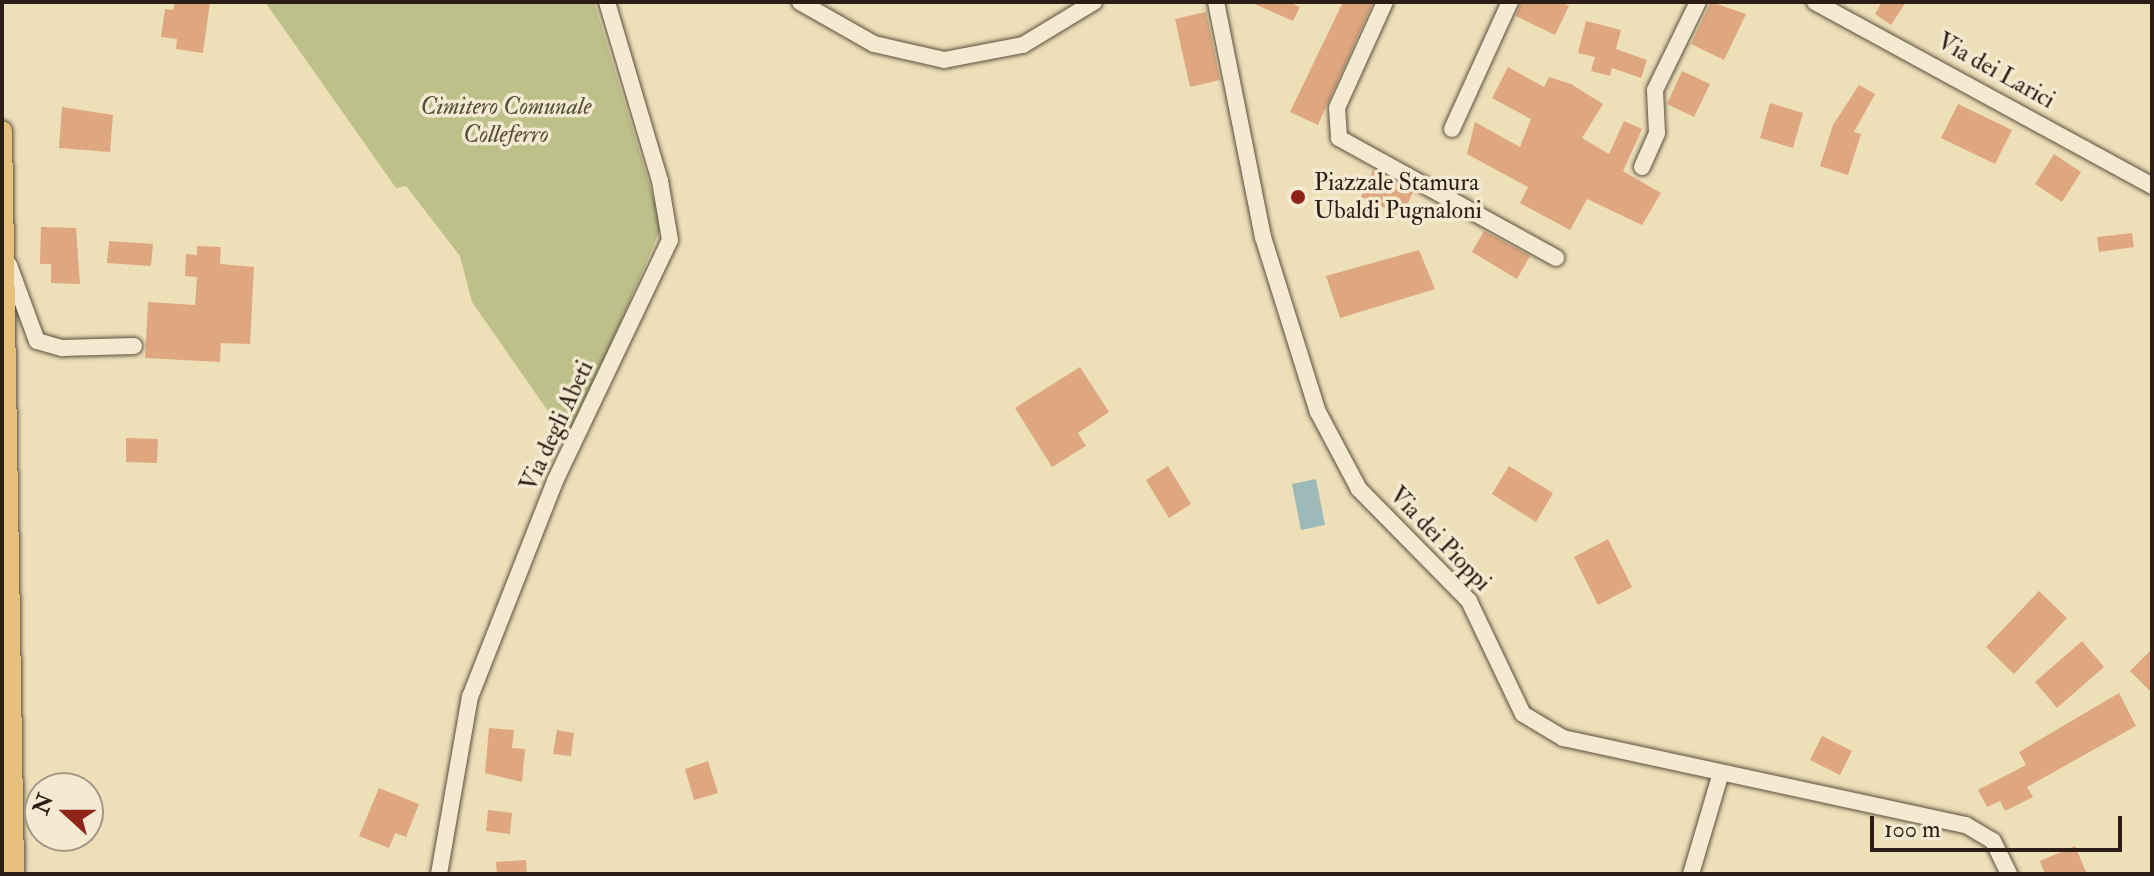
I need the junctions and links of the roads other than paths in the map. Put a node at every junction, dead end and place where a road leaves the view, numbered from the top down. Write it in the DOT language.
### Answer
graph roads {
  1 [pos="607,2"];
  2 [pos="800,2"];
  3 [pos="1094,2"];
  4 [pos="1216,2"];
  5 [pos="1385,2"];
  6 [pos="1510,2"];
  7 [pos="1698,2"];
  8 [pos="1815,2"];
  9 [pos="1452,129"];
  10 [pos="2,131"];
  11 [pos="1642,167"];
  12 [pos="2152,186"];
  13 [pos="4,248"];
  14 [pos="1556,258"];
  15 [pos="134,346"];
  16 [pos="1721,773"];
  17 [pos="14,874"];
  18 [pos="439,874"];
  19 [pos="1691,874"];
  20 [pos="2009,874"];
  1 -- 18 [label="street, Via degli Abeti"];
  2 -- 3 [label="street"];
  4 -- 16 [label="street, Via dei Pioppi"];
  5 -- 14 [label="street"];
  6 -- 9 [label="street"];
  7 -- 11 [label="street"];
  8 -- 12 [label="street, Via dei Larici"];
  10 -- 13 [label="main road"];
  13 -- 15 [label="street"];
  13 -- 17 [label="main road"];
  16 -- 19 [label="street"];
  16 -- 20 [label="street, Via dei Pioppi"];
}
